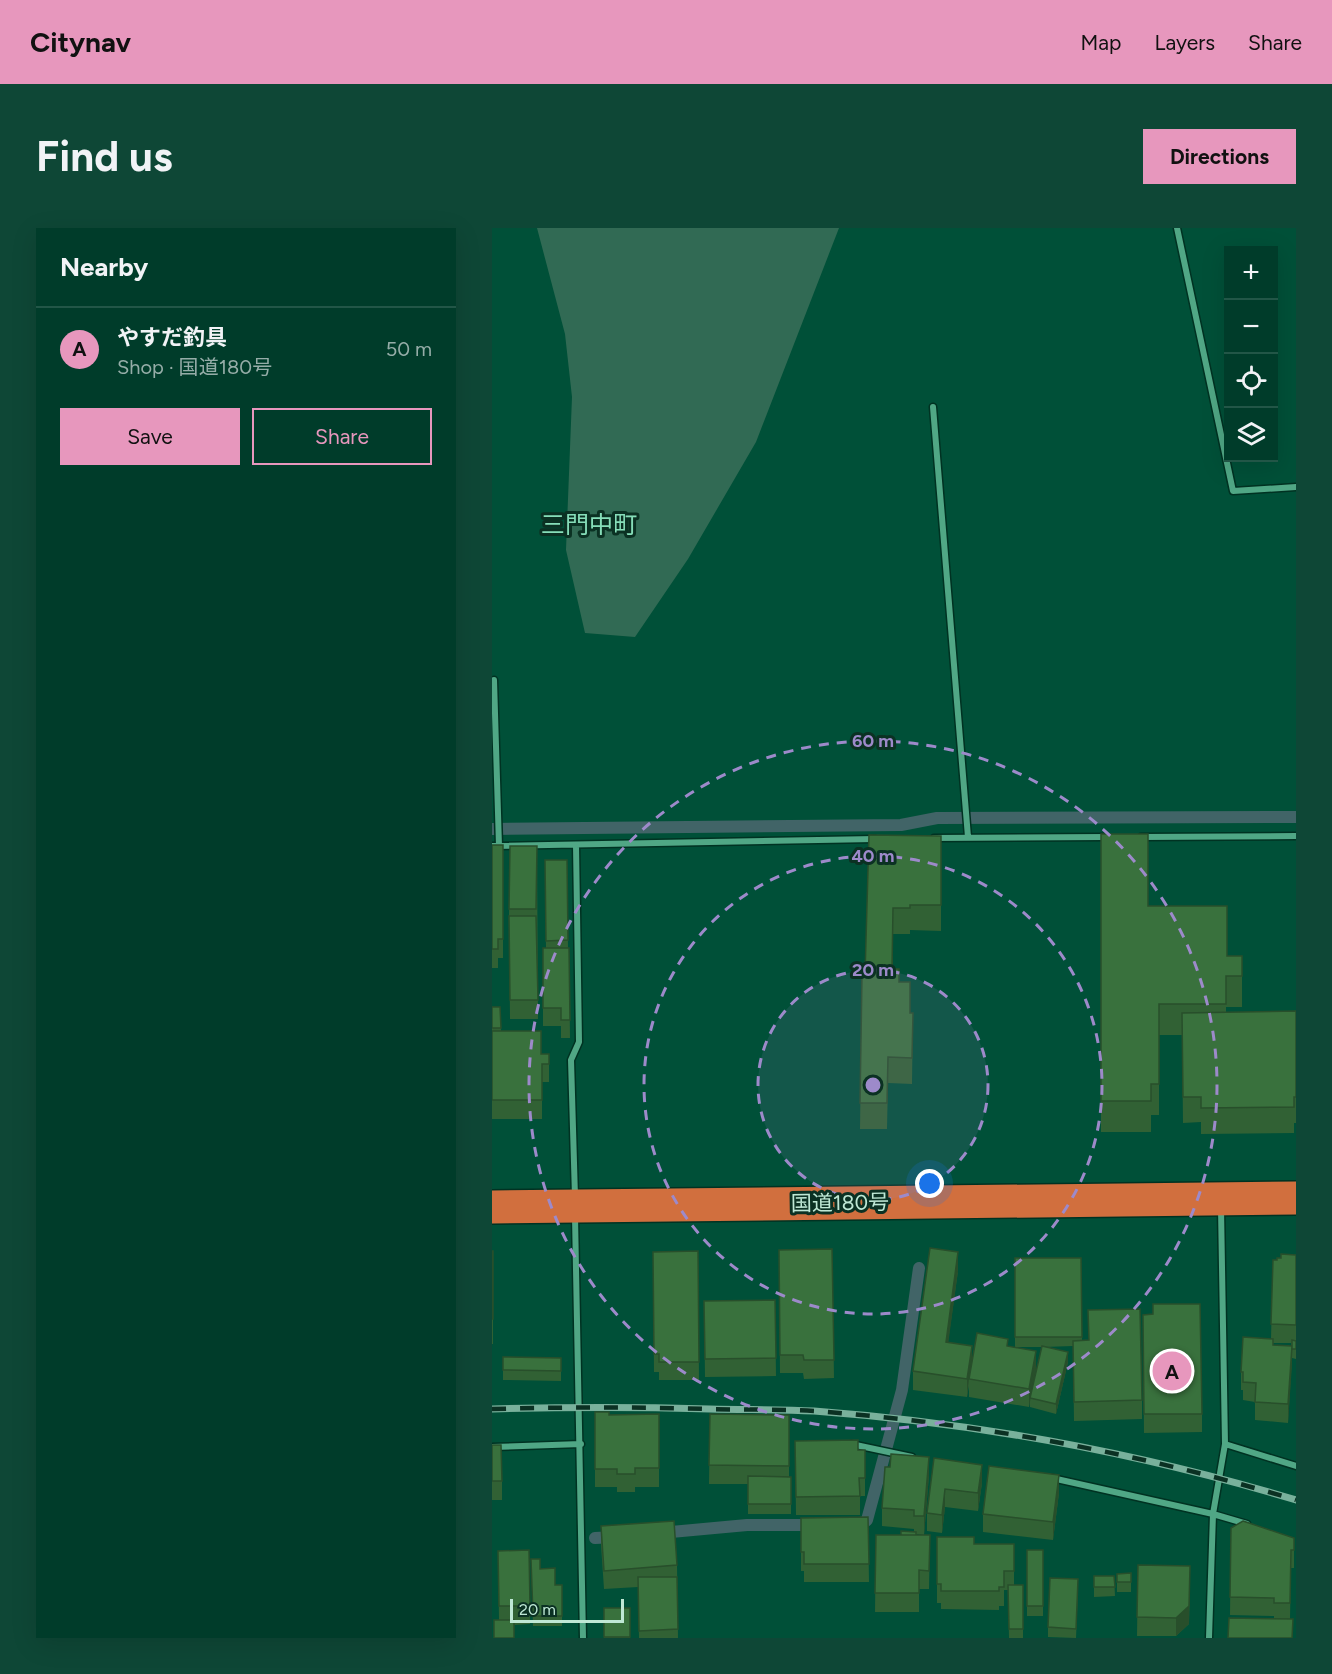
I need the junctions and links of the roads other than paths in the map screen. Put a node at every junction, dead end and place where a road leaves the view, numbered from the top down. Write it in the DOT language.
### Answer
graph roads {
  1 [pos="1177,228"];
  2 [pos="933,407"];
  3 [pos="1296,486"];
  4 [pos="494,680"];
  5 [pos="1296,836"];
  6 [pos="968,837"];
  7 [pos="1108,837"];
  8 [pos="1132,837"];
  9 [pos="921,838"];
  10 [pos="885,839"];
  11 [pos="576,845"];
  12 [pos="495,846"];
  13 [pos="1296,1198"];
  14 [pos="1221,1199"];
  15 [pos="575,1206"];
  16 [pos="492,1207"];
  17 [pos="581,1444"];
  18 [pos="847,1444"];
  19 [pos="1225,1444"];
  20 [pos="492,1447"];
  21 [pos="921,1458"];
  22 [pos="1296,1466"];
  23 [pos="1043,1477"];
  24 [pos="1213,1514"];
  25 [pos="1255,1526"];
  26 [pos="583,1638"];
  27 [pos="1209,1638"];
  1 -- 3 [label="street"];
  2 -- 6 [label="street"];
  4 -- 12 [label="street"];
  5 -- 8 [label="street"];
  6 -- 7 [label="street"];
  6 -- 9 [label="street"];
  10 -- 11 [label="street"];
  11 -- 12 [label="street"];
  11 -- 15 [label="street"];
  13 -- 14 [label="highway, 国道180号"];
  14 -- 15 [label="highway, 国道180号"];
  14 -- 19 [label="street"];
  15 -- 16 [label="highway, 国道180号"];
  15 -- 17 [label="street"];
  17 -- 20 [label="street"];
  17 -- 26 [label="street"];
  18 -- 21 [label="street"];
  19 -- 22 [label="street"];
  19 -- 24 [label="street"];
  23 -- 24 [label="street"];
  24 -- 25 [label="street"];
  24 -- 27 [label="street"];
}
